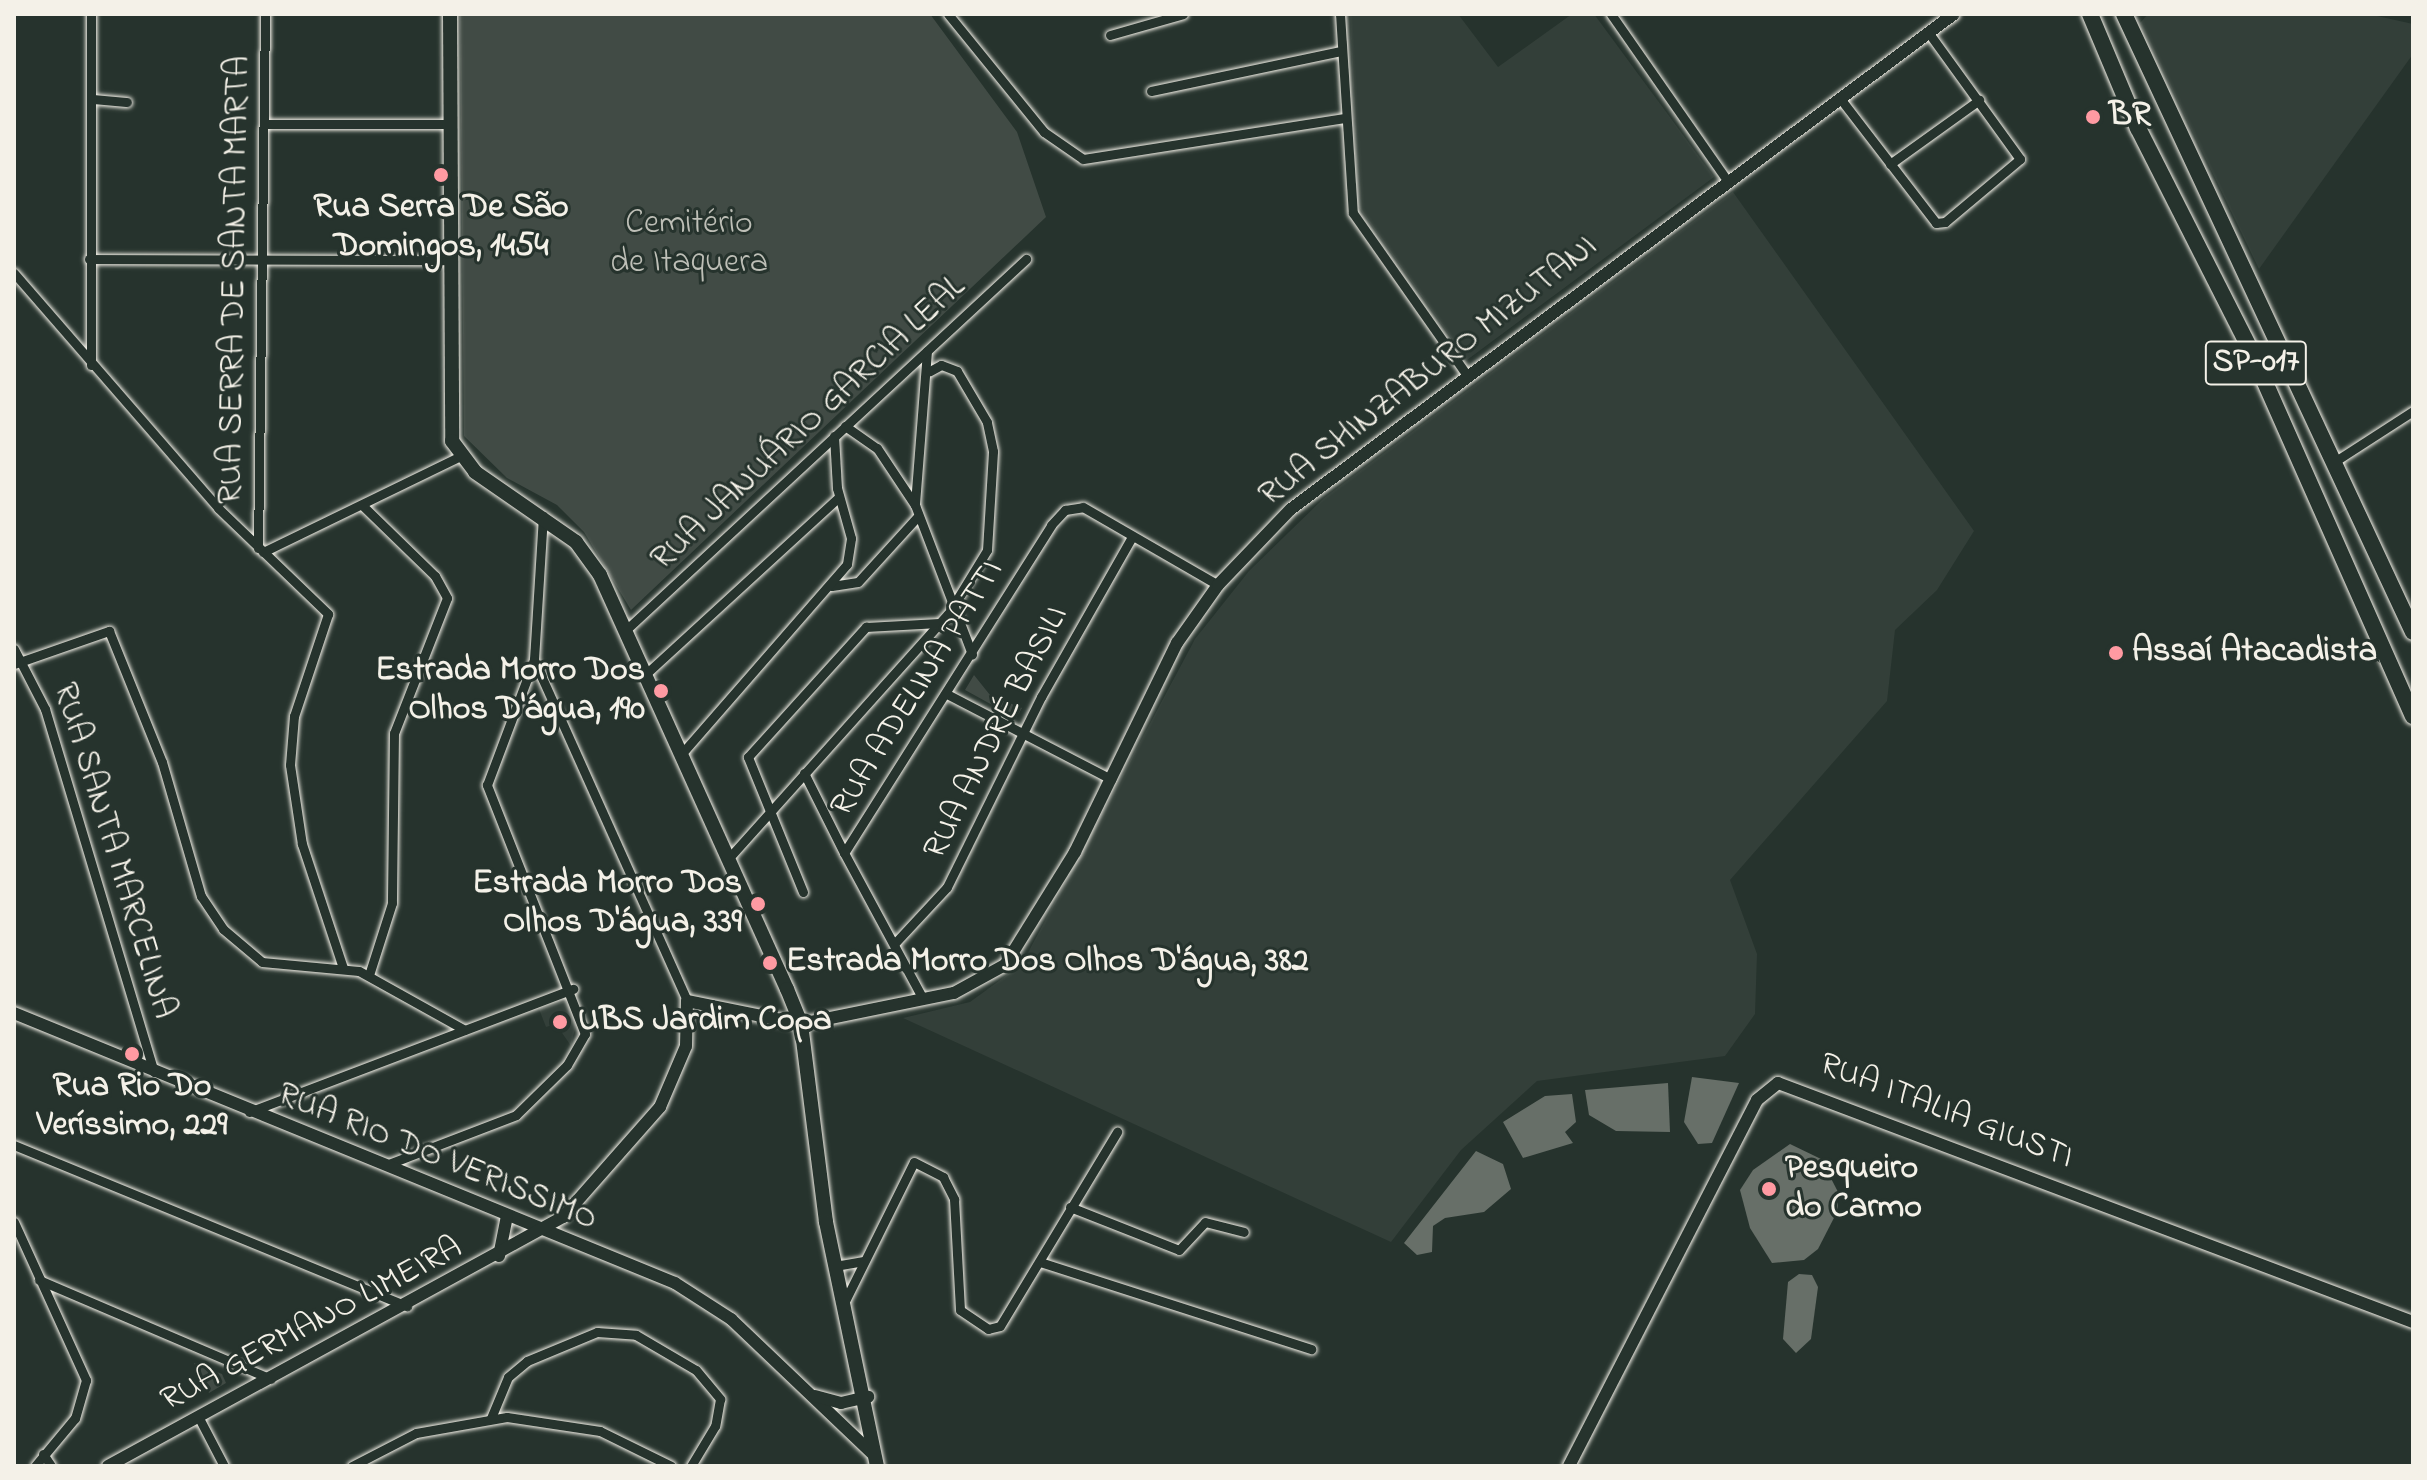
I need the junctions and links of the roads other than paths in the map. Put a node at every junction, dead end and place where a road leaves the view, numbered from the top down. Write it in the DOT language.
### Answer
graph roads {
  1 [pos="91,14"];
  2 [pos="265,14"];
  3 [pos="450,14"];
  4 [pos="1183,14"];
  5 [pos="1340,14"];
  6 [pos="1611,14"];
  7 [pos="1954,14"];
  8 [pos="2090,14"];
  9 [pos="2124,14"];
  10 [pos="953,16"];
  11 [pos="1928,32"];
  12 [pos="1110,35"];
  13 [pos="1341,51"];
  14 [pos="1151,91"];
  15 [pos="1839,97"];
  16 [pos="92,99"];
  17 [pos="1979,100"];
  18 [pos="127,102"];
  19 [pos="1345,118"];
  20 [pos="266,124"];
  21 [pos="450,124"];
  22 [pos="1890,164"];
  23 [pos="1726,179"];
  24 [pos="266,258"];
  25 [pos="89,259"];
  26 [pos="1026,259"];
  27 [pos="448,260"];
  28 [pos="14,273"];
  29 [pos="927,351"];
  30 [pos="91,365"];
  31 [pos="930,371"];
  32 [pos="1466,374"];
  33 [pos="2413,411"];
  34 [pos="845,426"];
  35 [pos="834,436"];
  36 [pos="459,457"];
  37 [pos="2337,460"];
  38 [pos="839,497"];
  39 [pos="362,505"];
  40 [pos="915,505"];
  41 [pos="543,516"];
  42 [pos="918,516"];
  43 [pos="1132,537"];
  44 [pos="260,550"];
  45 [pos="1218,585"];
  46 [pos="832,586"];
  47 [pos="954,605"];
  48 [pos="939,623"];
  49 [pos="628,628"];
  50 [pos="2413,632"];
  51 [pos="14,649"];
  52 [pos="972,654"];
  53 [pos="534,660"];
  54 [pos="19,662"];
  55 [pos="648,672"];
  56 [pos="947,694"];
  57 [pos="2413,716"];
  58 [pos="1022,733"];
  59 [pos="684,751"];
  60 [pos="804,773"];
  61 [pos="1111,779"];
  62 [pos="767,814"];
  63 [pos="844,853"];
  64 [pos="728,859"];
  65 [pos="803,892"];
  66 [pos="895,943"];
  67 [pos="343,968"];
  68 [pos="369,975"];
  69 [pos="573,989"];
  70 [pos="923,999"];
  71 [pos="687,1001"];
  72 [pos="14,1013"];
  73 [pos="801,1024"];
  74 [pos="465,1030"];
  75 [pos="154,1072"];
  76 [pos="249,1112"];
  77 [pos="1117,1132"];
  78 [pos="14,1145"];
  79 [pos="382,1166"];
  80 [pos="1070,1207"];
  81 [pos="507,1216"];
  82 [pos="14,1222"];
  83 [pos="543,1232"];
  84 [pos="1244,1232"];
  85 [pos="499,1256"];
  86 [pos="864,1261"];
  87 [pos="1040,1262"];
  88 [pos="835,1266"];
  89 [pos="39,1280"];
  90 [pos="844,1303"];
  91 [pos="408,1306"];
  92 [pos="2413,1322"];
  93 [pos="1311,1349"];
  94 [pos="271,1379"];
  95 [pos="812,1395"];
  96 [pos="868,1397"];
  97 [pos="199,1418"];
  98 [pos="491,1418"];
  99 [pos="43,1454"];
  100 [pos="876,1461"];
  101 [pos="35,1466"];
  102 [pos="51,1466"];
  103 [pos="108,1466"];
  104 [pos="224,1466"];
  105 [pos="352,1466"];
  106 [pos="671,1466"];
  107 [pos="691,1466"];
  108 [pos="1569,1466"];
  1 -- 16 [label="street"];
  2 -- 20 [label="street, RUA SERRA DE SANTA MARTA"];
  3 -- 21 [label="main road"];
  4 -- 12 [label="street"];
  5 -- 13 [label="street"];
  6 -- 23 [label="street"];
  7 -- 11 [label="street, RUA SHINZABURO MIZUTANI"];
  8 -- 57 [label="highway, SP-017"];
  9 -- 37 [label="highway, SP-017"];
  10 -- 19 [label="street"];
  11 -- 15 [label="street, RUA SHINZABURO MIZUTANI"];
  11 -- 17 [label="street"];
  13 -- 14 [label="street"];
  13 -- 19 [label="street"];
  15 -- 22 [label="street"];
  15 -- 23 [label="street, RUA SHINZABURO MIZUTANI"];
  16 -- 18 [label="street"];
  16 -- 25 [label="street"];
  17 -- 22 [label="street"];
  17 -- 22 [label="street"];
  19 -- 32 [label="street"];
  20 -- 21 [label="street"];
  20 -- 24 [label="street, RUA SERRA DE SANTA MARTA"];
  21 -- 27 [label="main road"];
  23 -- 32 [label="street, RUA SHINZABURO MIZUTANI"];
  24 -- 25 [label="street"];
  24 -- 27 [label="street"];
  24 -- 44 [label="street, RUA SERRA DE SANTA MARTA"];
  25 -- 30 [label="street"];
  26 -- 29 [label="street, RUA JANUÁRIO GARCIA LEAL"];
  27 -- 36 [label="main road"];
  28 -- 30 [label="street"];
  29 -- 31 [label="street"];
  29 -- 34 [label="street, RUA JANUÁRIO GARCIA LEAL"];
  30 -- 44 [label="street"];
  31 -- 40 [label="street"];
  31 -- 47 [label="street"];
  32 -- 45 [label="street, RUA SHINZABURO MIZUTANI"];
  33 -- 37 [label="street"];
  34 -- 35 [label="street, RUA JANUÁRIO GARCIA LEAL"];
  34 -- 40 [label="street"];
  35 -- 38 [label="street"];
  35 -- 49 [label="street, RUA JANUÁRIO GARCIA LEAL"];
  36 -- 39 [label="street"];
  36 -- 41 [label="main road"];
  37 -- 50 [label="highway, SP-017"];
  38 -- 46 [label="street"];
  38 -- 55 [label="street"];
  39 -- 44 [label="street"];
  39 -- 68 [label="street"];
  40 -- 42 [label="street"];
  41 -- 49 [label="main road"];
  41 -- 53 [label="street"];
  42 -- 46 [label="street"];
  42 -- 47 [label="street"];
  43 -- 45 [label="street"];
  43 -- 52 [label="street, RUA ADELINA PATTI"];
  43 -- 58 [label="street, RUA ANDRÉ BASILI"];
  44 -- 67 [label="street"];
  45 -- 61 [label="street, RUA SHINZABURO MIZUTANI"];
  46 -- 59 [label="street"];
  47 -- 48 [label="street"];
  47 -- 52 [label="street"];
  48 -- 60 [label="street"];
  48 -- 62 [label="street"];
  49 -- 55 [label="main road"];
  51 -- 54 [label="street, RUA SANTA MARCELINA"];
  52 -- 56 [label="street, RUA ADELINA PATTI"];
  53 -- 69 [label="street"];
  53 -- 71 [label="street"];
  54 -- 67 [label="street"];
  54 -- 75 [label="street, RUA SANTA MARCELINA"];
  55 -- 59 [label="main road"];
  56 -- 58 [label="street"];
  56 -- 63 [label="street, RUA ADELINA PATTI"];
  58 -- 61 [label="street"];
  58 -- 66 [label="street, RUA ANDRÉ BASILI"];
  59 -- 64 [label="main road"];
  60 -- 62 [label="street"];
  60 -- 63 [label="street"];
  61 -- 70 [label="street, RUA SHINZABURO MIZUTANI"];
  62 -- 64 [label="street"];
  62 -- 65 [label="street"];
  63 -- 66 [label="street, RUA ADELINA PATTI"];
  64 -- 73 [label="main road"];
  66 -- 70 [label="street, RUA ADELINA PATTI"];
  67 -- 68 [label="street"];
  68 -- 74 [label="street"];
  69 -- 74 [label="street"];
  69 -- 79 [label="street"];
  70 -- 73 [label="street, RUA SHINZABURO MIZUTANI"];
  71 -- 73 [label="street, RUA SHINZABURO MIZUTANI"];
  71 -- 83 [label="street, RUA GERMANO LIMEIRA"];
  72 -- 75 [label="street, RUA RIO DO VERISSIMO"];
  73 -- 88 [label="main road"];
  74 -- 76 [label="street"];
  75 -- 76 [label="street, RUA RIO DO VERISSIMO"];
  76 -- 79 [label="street, RUA RIO DO VERISSIMO"];
  77 -- 80 [label="street"];
  78 -- 91 [label="street"];
  79 -- 81 [label="street, RUA RIO DO VERISSIMO"];
  80 -- 84 [label="street"];
  80 -- 87 [label="street"];
  81 -- 83 [label="street, RUA RIO DO VERISSIMO"];
  81 -- 85 [label="street"];
  82 -- 89 [label="street"];
  83 -- 85 [label="street, RUA GERMANO LIMEIRA"];
  83 -- 95 [label="street, RUA RIO DO VERISSIMO"];
  85 -- 91 [label="street, RUA GERMANO LIMEIRA"];
  86 -- 87 [label="street"];
  86 -- 88 [label="street"];
  86 -- 90 [label="street"];
  87 -- 93 [label="street"];
  88 -- 90 [label="main road"];
  89 -- 94 [label="street"];
  89 -- 99 [label="street"];
  90 -- 96 [label="main road"];
  91 -- 94 [label="street, RUA GERMANO LIMEIRA"];
  92 -- 108 [label="street, RUA ITALIA GIUSTI"];
  94 -- 97 [label="street, RUA GERMANO LIMEIRA"];
  95 -- 96 [label="street"];
  95 -- 100 [label="street, RUA RIO DO VERISSIMO"];
  96 -- 100 [label="main road"];
  97 -- 103 [label="street, RUA GERMANO LIMEIRA"];
  97 -- 104 [label="street"];
  98 -- 105 [label="street"];
  98 -- 106 [label="street"];
  98 -- 107 [label="street"];
  99 -- 101 [label="street"];
  99 -- 102 [label="street"];
}
